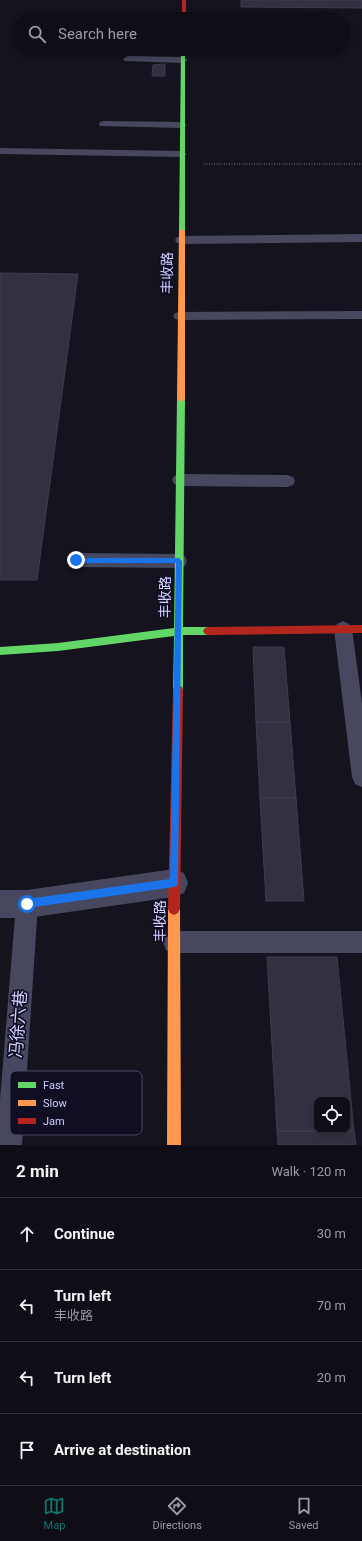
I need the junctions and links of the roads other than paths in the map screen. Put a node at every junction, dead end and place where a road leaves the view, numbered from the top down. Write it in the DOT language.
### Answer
graph roads {
  1 [pos="184,0"];
  2 [pos="184,12"];
  3 [pos="183,56"];
  4 [pos="128,59"];
  5 [pos="183,60"];
  6 [pos="104,124"];
  7 [pos="182,125"];
  8 [pos="0,150"];
  9 [pos="182,159"];
  10 [pos="362,238"];
  11 [pos="181,240"];
  12 [pos="362,315"];
  13 [pos="180,316"];
  14 [pos="180,480"];
  15 [pos="287,481"];
  16 [pos="76,560"];
  17 [pos="179,561"];
  18 [pos="343,629"];
  19 [pos="362,629"];
  20 [pos="179,631"];
  21 [pos="0,650"];
  22 [pos="362,777"];
  23 [pos="174,883"];
  24 [pos="13,904"];
  25 [pos="174,942"];
  26 [pos="362,942"];
  27 [pos="10,1071"];
  28 [pos="10,1085"];
  29 [pos="9,1145"];
  30 [pos="174,1145"];
  1 -- 2 [label="street"];
  3 -- 5 [label="street, 丰收路"];
  4 -- 5 [label="lane"];
  5 -- 7 [label="street, 丰收路"];
  6 -- 7 [label="lane"];
  7 -- 9 [label="street, 丰收路"];
  8 -- 9 [label="lane"];
  9 -- 11 [label="street, 丰收路"];
  10 -- 11 [label="lane"];
  11 -- 13 [label="street, 丰收路"];
  12 -- 13 [label="lane"];
  13 -- 14 [label="street, 丰收路"];
  14 -- 15 [label="lane"];
  14 -- 17 [label="street, 丰收路"];
  16 -- 17 [label="lane"];
  17 -- 20 [label="street, 丰收路"];
  18 -- 19 [label="street"];
  18 -- 20 [label="street"];
  18 -- 22 [label="lane"];
  20 -- 21 [label="street"];
  20 -- 23 [label="street, 丰收路"];
  23 -- 24 [label="street"];
  23 -- 25 [label="street, 丰收路"];
  24 -- 27 [label="lane, 冯徐六巷"];
  25 -- 26 [label="lane"];
  25 -- 30 [label="street, 丰收路"];
  28 -- 29 [label="lane, 冯徐六巷"];
}
